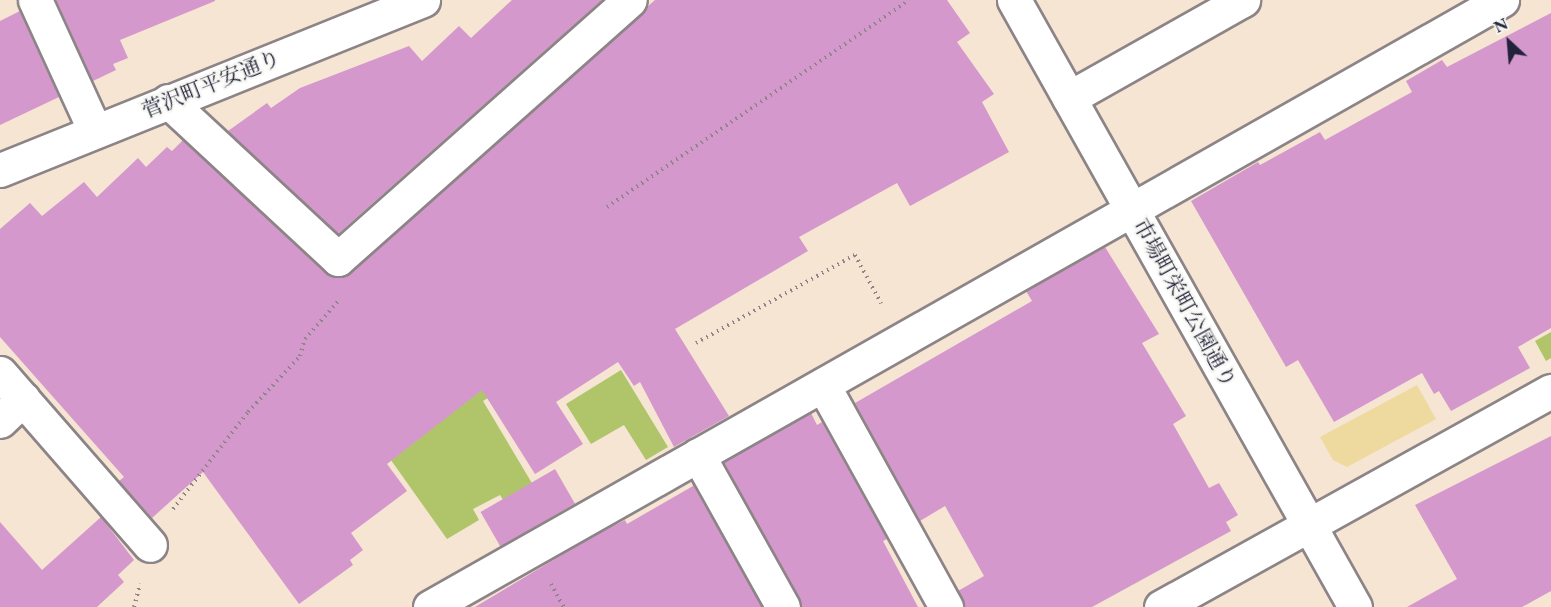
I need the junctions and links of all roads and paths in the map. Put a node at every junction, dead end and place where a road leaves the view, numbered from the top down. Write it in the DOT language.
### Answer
graph roads {
  1 [pos="35,0"];
  2 [pos="423,0"];
  3 [pos="630,0"];
  4 [pos="909,0"];
  5 [pos="1014,0"];
  6 [pos="1243,0"];
  7 [pos="1503,0"];
  8 [pos="1069,98"];
  9 [pos="168,101"];
  10 [pos="95,131"];
  11 [pos="0,170"];
  12 [pos="608,207"];
  13 [pos="1133,209"];
  14 [pos="338,259"];
  15 [pos="902,339"];
  16 [pos="696,343"];
  17 [pos="0,373"];
  18 [pos="823,385"];
  19 [pos="1551,391"];
  20 [pos="11,410"];
  21 [pos="698,455"];
  22 [pos="1309,525"];
  23 [pos="150,545"];
  24 [pos="430,607"];
  25 [pos="783,607"];
  26 [pos="946,607"];
  27 [pos="1161,607"];
  28 [pos="1355,607"];
  1 -- 10 [label="street"];
  2 -- 9 [label="street, 菅沢町平安通り"];
  3 -- 14 [label="street"];
  4 -- 12 [label="path"];
  5 -- 8 [label="street, 市場町栄町公園通り"];
  6 -- 8 [label="street"];
  7 -- 13 [label="street"];
  8 -- 13 [label="street, 市場町栄町公園通り"];
  9 -- 10 [label="street, 菅沢町平安通り"];
  9 -- 14 [label="street"];
  10 -- 11 [label="street, 菅沢町平安通り"];
  13 -- 15 [label="street"];
  13 -- 22 [label="street, 市場町栄町公園通り"];
  14 -- 23 [label="path"];
  15 -- 16 [label="path"];
  15 -- 18 [label="street"];
  17 -- 20 [label="street"];
  18 -- 21 [label="street"];
  18 -- 26 [label="street"];
  19 -- 22 [label="street"];
  20 -- 23 [label="street"];
  21 -- 24 [label="street"];
  21 -- 25 [label="street"];
  22 -- 27 [label="street"];
  22 -- 28 [label="street, 市場町栄町公園通り"];
}
